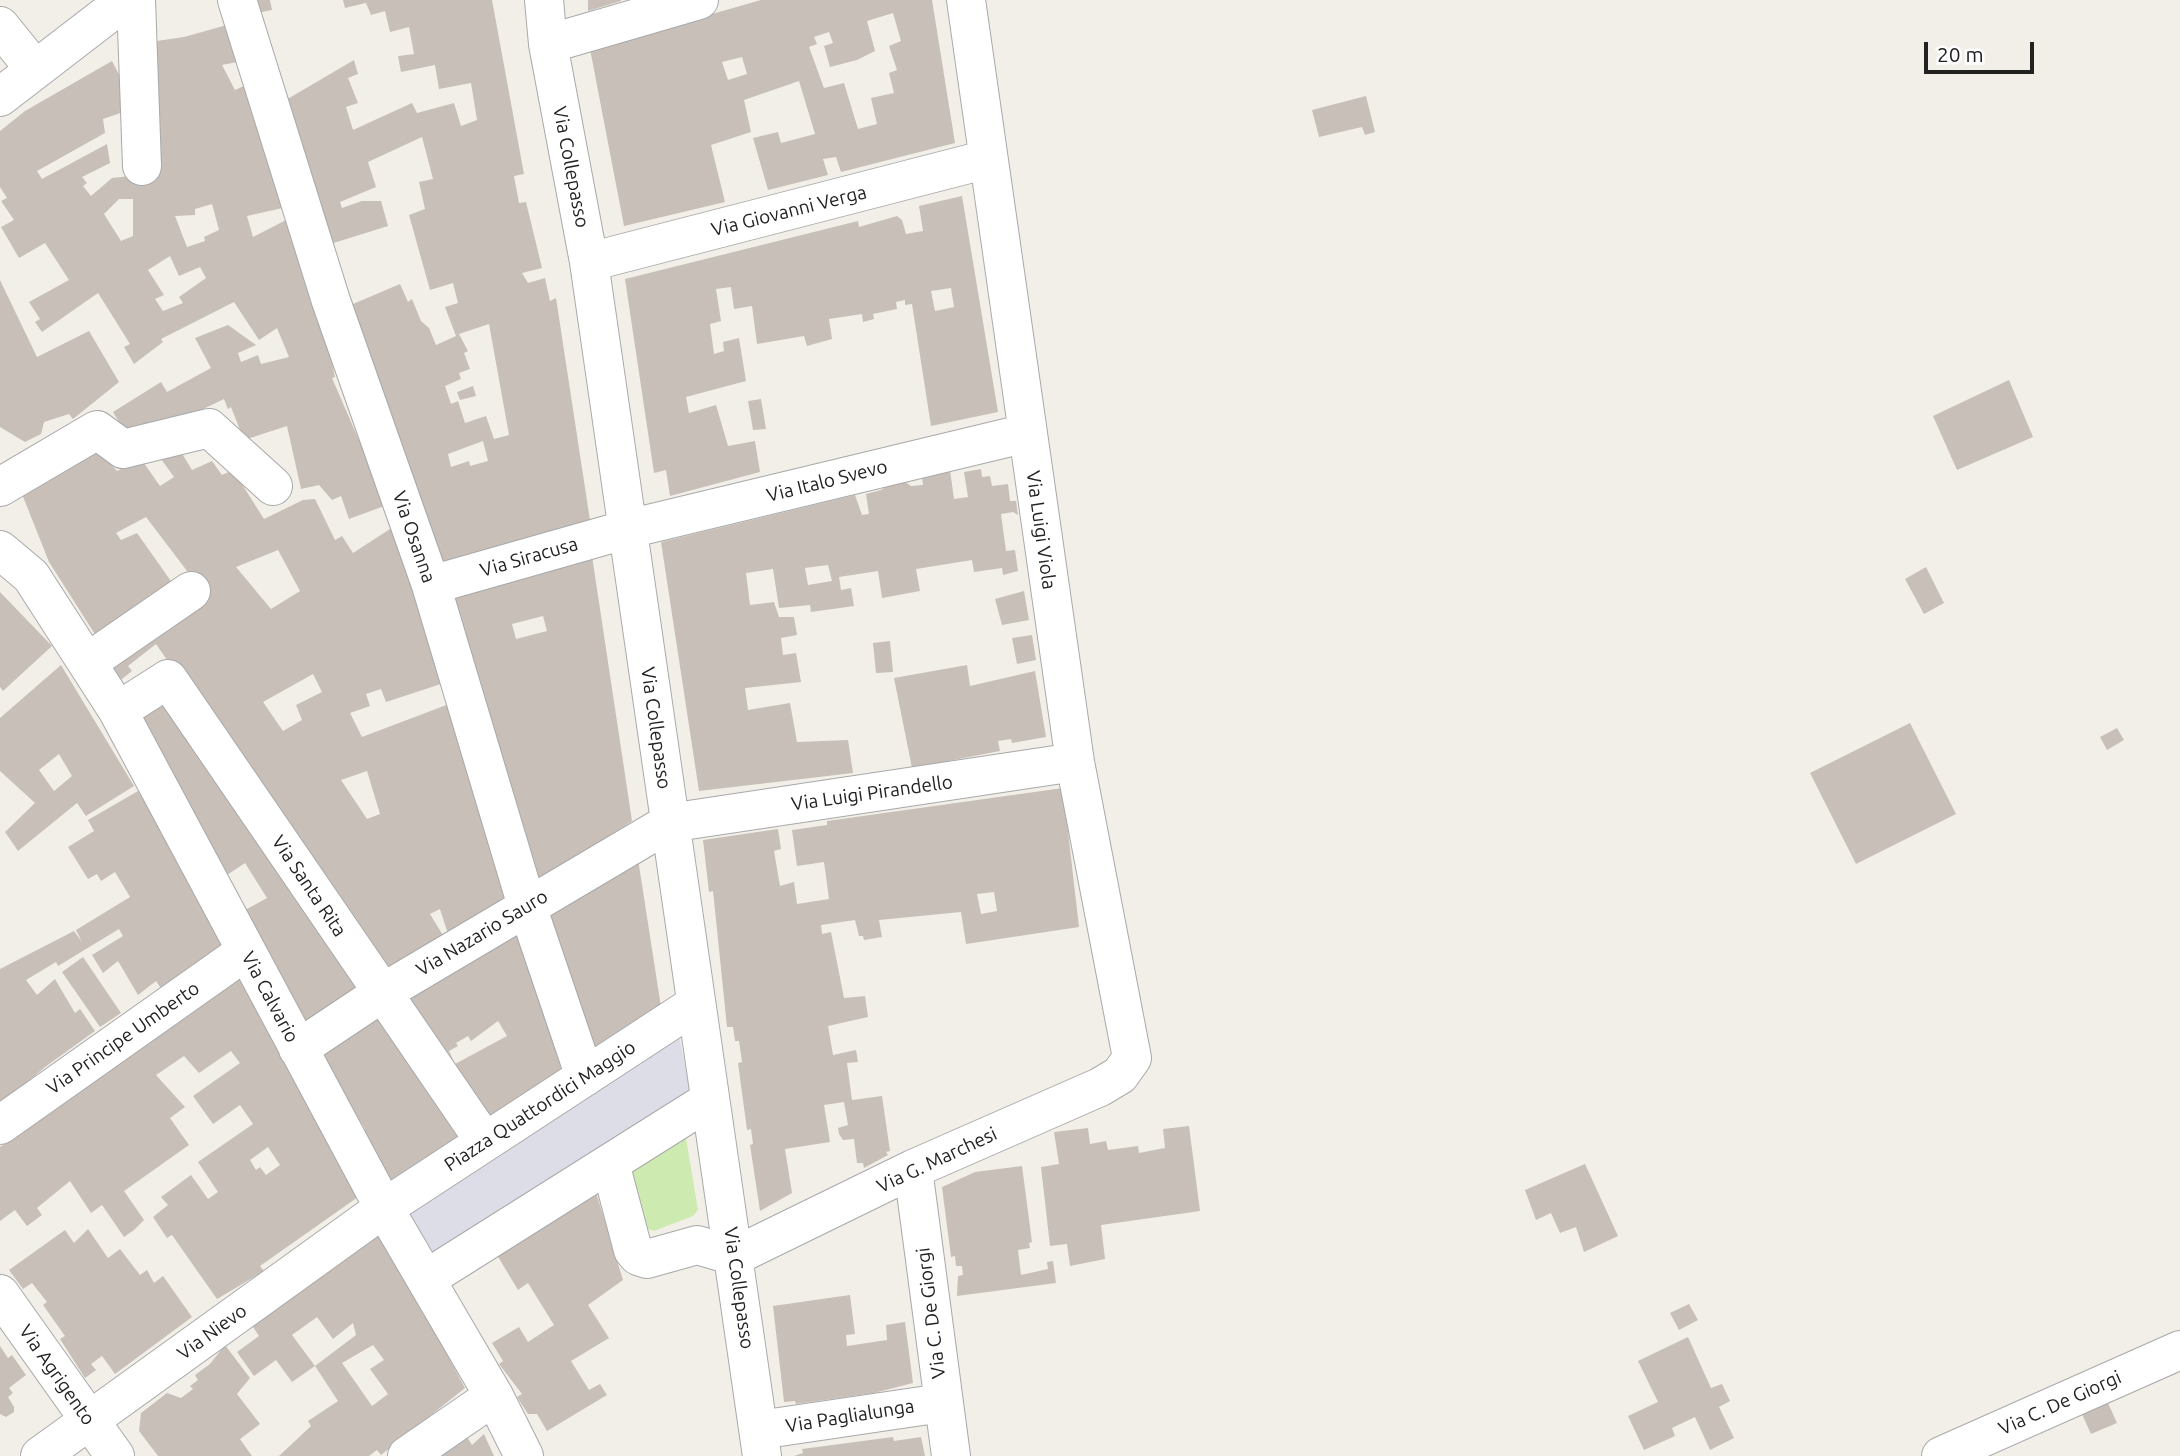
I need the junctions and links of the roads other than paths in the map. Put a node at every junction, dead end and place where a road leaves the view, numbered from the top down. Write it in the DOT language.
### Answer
graph roads {
  1 [pos="126,0"];
  2 [pos="136,0"];
  3 [pos="237,0"];
  4 [pos="544,0"];
  5 [pos="699,0"];
  6 [pos="966,0"];
  7 [pos="0,26"];
  8 [pos="548,44"];
  9 [pos="34,68"];
  10 [pos="0,97"];
  11 [pos="988,159"];
  12 [pos="142,166"];
  13 [pos="589,262"];
  14 [pos="1027,433"];
  15 [pos="273,486"];
  16 [pos="0,487"];
  17 [pos="628,529"];
  18 [pos="0,550"];
  19 [pos="431,584"];
  20 [pos="191,591"];
  21 [pos="88,662"];
  22 [pos="117,711"];
  23 [pos="1075,762"];
  24 [pos="669,823"];
  25 [pos="527,906"];
  26 [pos="246,951"];
  27 [pos="382,993"];
  28 [pos="696,1004"];
  29 [pos="298,1049"];
  30 [pos="1132,1058"];
  31 [pos="585,1077"];
  32 [pos="710,1100"];
  33 [pos="0,1125"];
  34 [pos="485,1142"];
  35 [pos="610,1163"];
  36 [pos="914,1169"];
  37 [pos="384,1208"];
  38 [pos="735,1256"];
  39 [pos="426,1279"];
  40 [pos="0,1294"];
  41 [pos="2180,1350"];
  42 [pos="494,1396"];
  43 [pos="942,1403"];
  44 [pos="90,1421"];
  45 [pos="760,1443"];
  46 [pos="40,1456"];
  47 [pos="114,1456"];
  48 [pos="407,1456"];
  49 [pos="524,1456"];
  50 [pos="951,1456"];
  51 [pos="1941,1456"];
  1 -- 9 [label="street"];
  2 -- 12 [label="street"];
  3 -- 19 [label="street, Via Osanna"];
  4 -- 8 [label="street, Via Collepasso"];
  5 -- 8 [label="street"];
  6 -- 11 [label="street, Via Luigi Viola"];
  7 -- 9 [label="street"];
  8 -- 13 [label="street, Via Collepasso"];
  9 -- 10 [label="street"];
  11 -- 13 [label="street, Via Giovanni Verga"];
  11 -- 14 [label="street, Via Luigi Viola"];
  13 -- 17 [label="street, Via Collepasso"];
  14 -- 17 [label="street, Via Italo Svevo"];
  14 -- 23 [label="street, Via Luigi Viola"];
  15 -- 16 [label="street"];
  17 -- 19 [label="street, Via Siracusa"];
  17 -- 24 [label="street, Via Collepasso"];
  18 -- 21 [label="street, Via Calvario"];
  19 -- 25 [label="street, Via Osanna"];
  20 -- 21 [label="street"];
  21 -- 22 [label="street, Via Calvario"];
  22 -- 26 [label="street, Via Calvario"];
  22 -- 27 [label="street, Via Santa Rita"];
  23 -- 24 [label="street, Via Luigi Pirandello"];
  23 -- 30 [label="street, Via Luigi Viola"];
  24 -- 25 [label="street, Via Nazario Sauro"];
  24 -- 28 [label="street, Via Collepasso"];
  25 -- 27 [label="street, Via Nazario Sauro"];
  25 -- 31 [label="street, Via Osanna"];
  26 -- 29 [label="street, Via Calvario"];
  26 -- 33 [label="street, Via Principe Umberto"];
  27 -- 29 [label="street, Via Nazario Sauro"];
  27 -- 34 [label="street, Via Santa Rita"];
  28 -- 31 [label="street, Piazza Quattordici Maggio"];
  28 -- 32 [label="street, Via Collepasso"];
  29 -- 37 [label="street, Via Calvario"];
  30 -- 36 [label="street, Via G. Marchesi"];
  31 -- 34 [label="street, Piazza Quattordici Maggio"];
  32 -- 35 [label="street"];
  32 -- 38 [label="street, Via Collepasso"];
  34 -- 37 [label="street, Piazza Quattordici Maggio"];
  35 -- 38 [label="street"];
  35 -- 39 [label="street"];
  36 -- 38 [label="street, Via G. Marchesi"];
  36 -- 43 [label="street, Via C. De Giorgi"];
  37 -- 39 [label="street, Via Calvario"];
  37 -- 44 [label="street, Via Nievo"];
  38 -- 45 [label="street, Via Collepasso"];
  39 -- 42 [label="street, Via Calvario"];
  40 -- 44 [label="street, Via Agrigento"];
  41 -- 51 [label="street, Via C. De Giorgi"];
  42 -- 48 [label="street"];
  42 -- 49 [label="street, Via Calvario"];
  43 -- 45 [label="street, Via Paglialunga"];
  43 -- 50 [label="street, Via C. De Giorgi"];
  44 -- 46 [label="street, Via Nievo"];
  44 -- 47 [label="street, Via Agrigento"];
}
